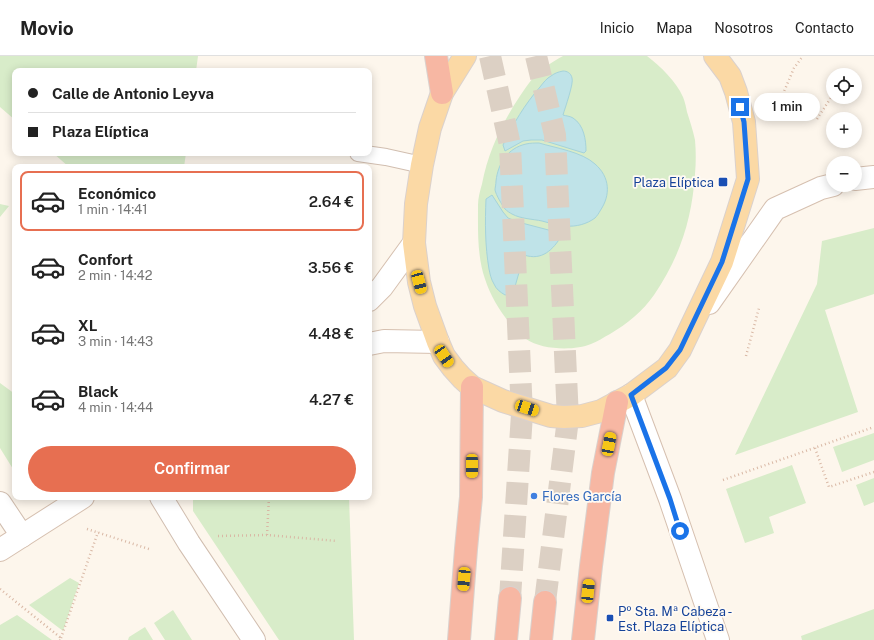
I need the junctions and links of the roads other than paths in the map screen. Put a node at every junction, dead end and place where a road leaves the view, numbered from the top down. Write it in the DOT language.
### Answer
graph roads {
  1 [pos="436,56"];
  2 [pos="465,56"];
  3 [pos="715,56"];
  4 [pos="442,93"];
  5 [pos="372,155"];
  6 [pos="422,165"];
  7 [pos="874,177"];
  8 [pos="862,178"];
  9 [pos="826,187"];
  10 [pos="414,244"];
  11 [pos="372,297"];
  12 [pos="685,338"];
  13 [pos="438,342"];
  14 [pos="372,343"];
  15 [pos="472,387"];
  16 [pos="624,399"];
  17 [pos="78,500"];
  18 [pos="164,500"];
  19 [pos="0,503"];
  20 [pos="22,536"];
  21 [pos="0,550"];
  22 [pos="510,598"];
  23 [pos="545,602"];
  24 [pos="254,640"];
  25 [pos="459,640"];
  26 [pos="506,640"];
  27 [pos="541,640"];
  28 [pos="583,640"];
  29 [pos="718,640"];
  1 -- 4 [label="highway"];
  2 -- 4 [label="main road"];
  3 -- 12 [label="main road"];
  4 -- 6 [label="main road"];
  5 -- 6 [label="lane"];
  6 -- 10 [label="main road"];
  7 -- 8 [label="main road"];
  9 -- 12 [label="main road"];
  10 -- 11 [label="main road"];
  10 -- 13 [label="main road"];
  12 -- 16 [label="main road"];
  13 -- 14 [label="main road"];
  13 -- 15 [label="main road"];
  15 -- 16 [label="main road"];
  15 -- 25 [label="highway"];
  16 -- 28 [label="highway"];
  16 -- 29 [label="main road"];
  17 -- 20 [label="main road"];
  18 -- 24 [label="main road"];
  19 -- 20 [label="main road"];
  20 -- 21 [label="main road"];
  22 -- 26 [label="highway"];
  23 -- 27 [label="highway"];
}
